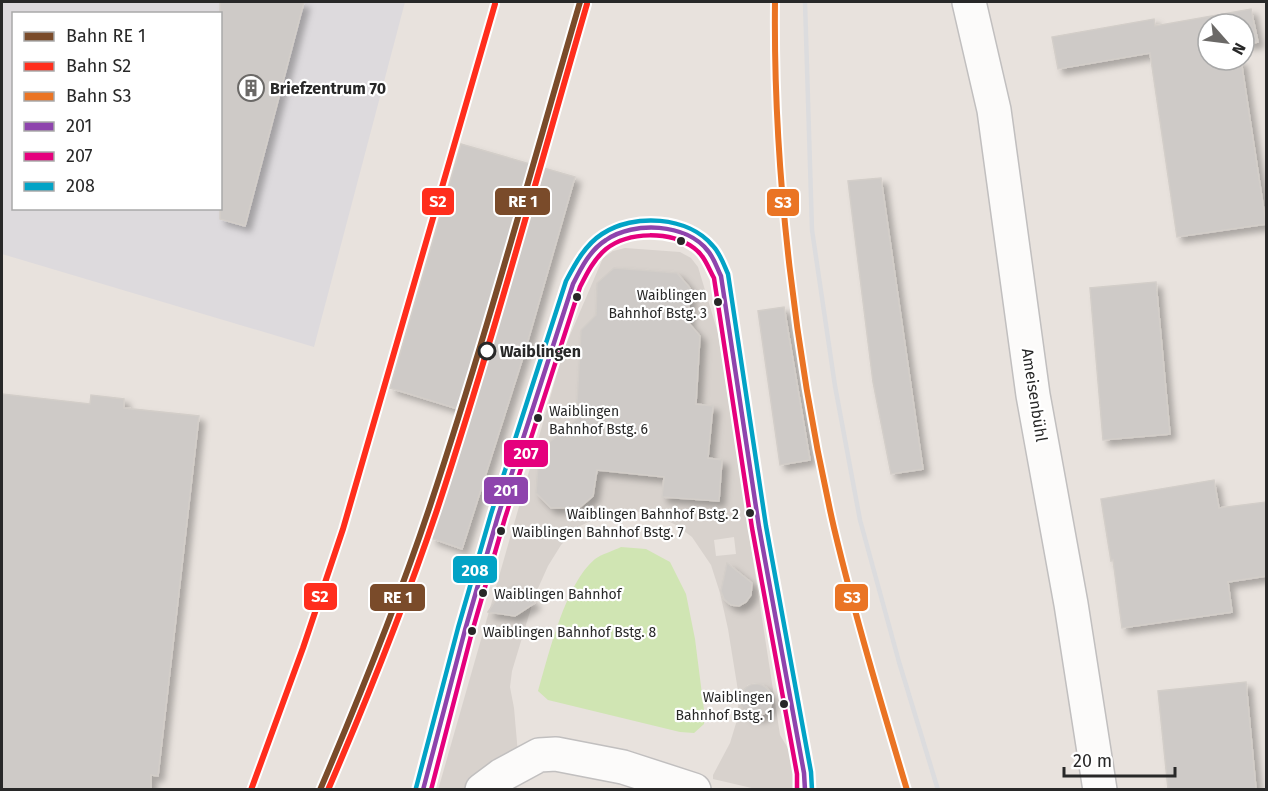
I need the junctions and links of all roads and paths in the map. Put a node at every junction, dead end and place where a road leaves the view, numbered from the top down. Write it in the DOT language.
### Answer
graph roads {
  1 [pos="969,2"];
  2 [pos="482,789"];
  3 [pos="694,789"];
  4 [pos="1100,789"];
  1 -- 4 [label="street, Ameisenbühl"];
  2 -- 3 [label="street"];
}
